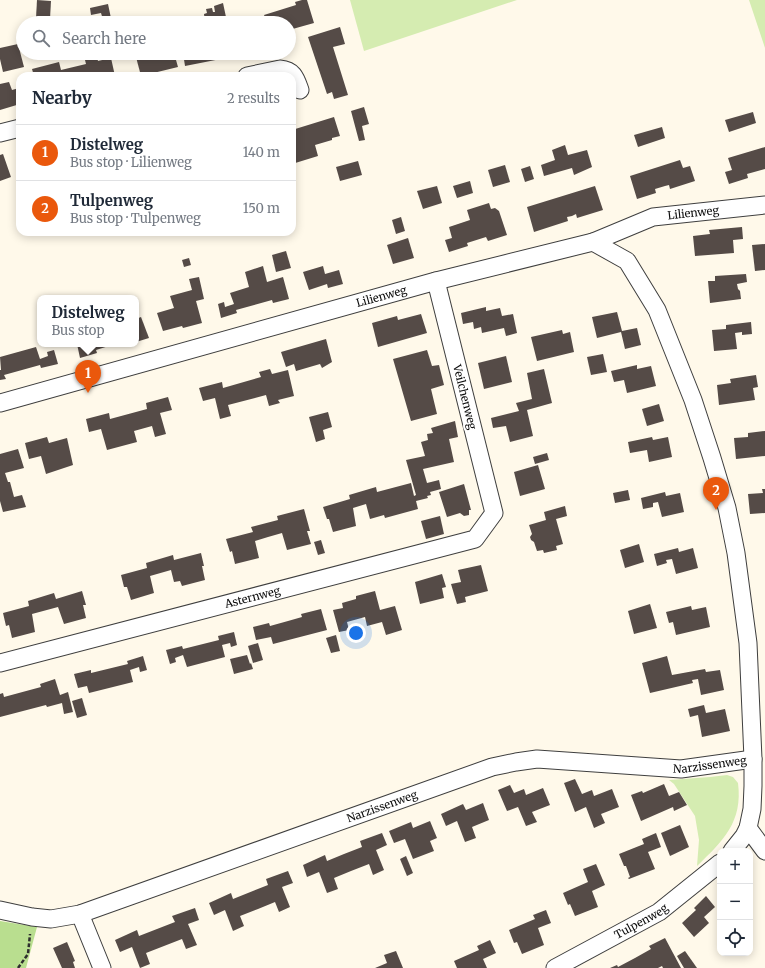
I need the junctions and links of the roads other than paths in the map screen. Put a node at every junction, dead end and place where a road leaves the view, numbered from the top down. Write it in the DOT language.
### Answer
graph roads {
  1 [pos="266,72"];
  2 [pos="291,72"];
  3 [pos="296,80"];
  4 [pos="300,90"];
  5 [pos="16,129"];
  6 [pos="0,133"];
  7 [pos="765,205"];
  8 [pos="593,242"];
  9 [pos="436,281"];
  10 [pos="0,403"];
  11 [pos="494,513"];
  12 [pos="0,663"];
  13 [pos="753,760"];
  14 [pos="748,828"];
  15 [pos="734,848"];
  16 [pos="765,851"];
  17 [pos="717,865"];
  18 [pos="0,910"];
  19 [pos="80,914"];
  20 [pos="102,968"];
  21 [pos="555,968"];
  1 -- 2 [label="street"];
  3 -- 4 [label="street"];
  5 -- 6 [label="street"];
  7 -- 8 [label="street, Lilienweg"];
  8 -- 9 [label="street, Lilienweg"];
  8 -- 13 [label="street"];
  9 -- 10 [label="street, Lilienweg"];
  9 -- 11 [label="street, Veilchenweg"];
  11 -- 12 [label="street, Asternweg"];
  13 -- 14 [label="street"];
  13 -- 19 [label="street, Narzissenweg"];
  14 -- 15 [label="street"];
  14 -- 16 [label="street"];
  17 -- 21 [label="street, Tulpenweg"];
  18 -- 19 [label="street, Narzissenweg"];
  19 -- 20 [label="street"];
}
